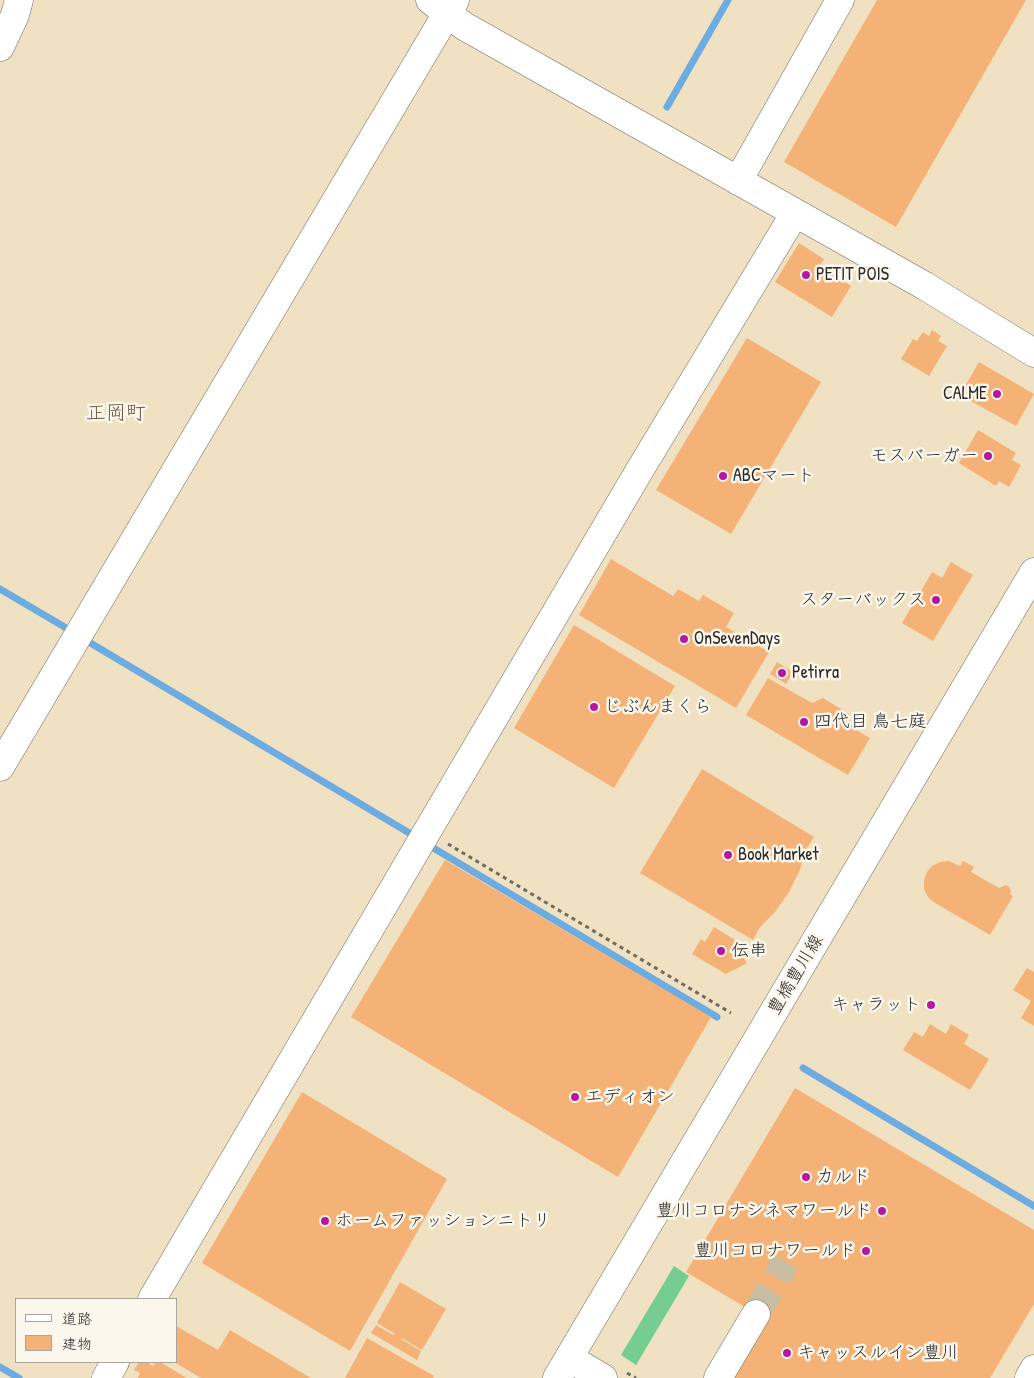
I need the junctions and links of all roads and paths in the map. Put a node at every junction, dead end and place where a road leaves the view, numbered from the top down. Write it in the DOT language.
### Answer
graph roads {
  1 [pos="19,0"];
  2 [pos="840,0"];
  3 [pos="444,4"];
  4 [pos="0,48"];
  5 [pos="738,181"];
  6 [pos="795,212"];
  7 [pos="1034,353"];
  8 [pos="1034,572"];
  9 [pos="0,767"];
  10 [pos="425,838"];
  11 [pos="731,1013"];
  12 [pos="153,1298"];
  13 [pos="756,1314"];
  14 [pos="114,1363"];
  15 [pos="563,1368"];
  16 [pos="1034,1369"];
  17 [pos="106,1378"];
  18 [pos="603,1378"];
  19 [pos="718,1378"];
  20 [pos="1029,1378"];
  1 -- 4 [label="street"];
  2 -- 5 [label="street"];
  3 -- 5 [label="street"];
  3 -- 9 [label="street"];
  5 -- 6 [label="street"];
  6 -- 7 [label="street"];
  6 -- 10 [label="street"];
  8 -- 15 [label="street, 豊橋豊川線"];
  10 -- 11 [label="path"];
  10 -- 12 [label="street"];
  13 -- 19 [label="street"];
  14 -- 17 [label="street"];
  15 -- 18 [label="street"];
  16 -- 20 [label="street"];
}
